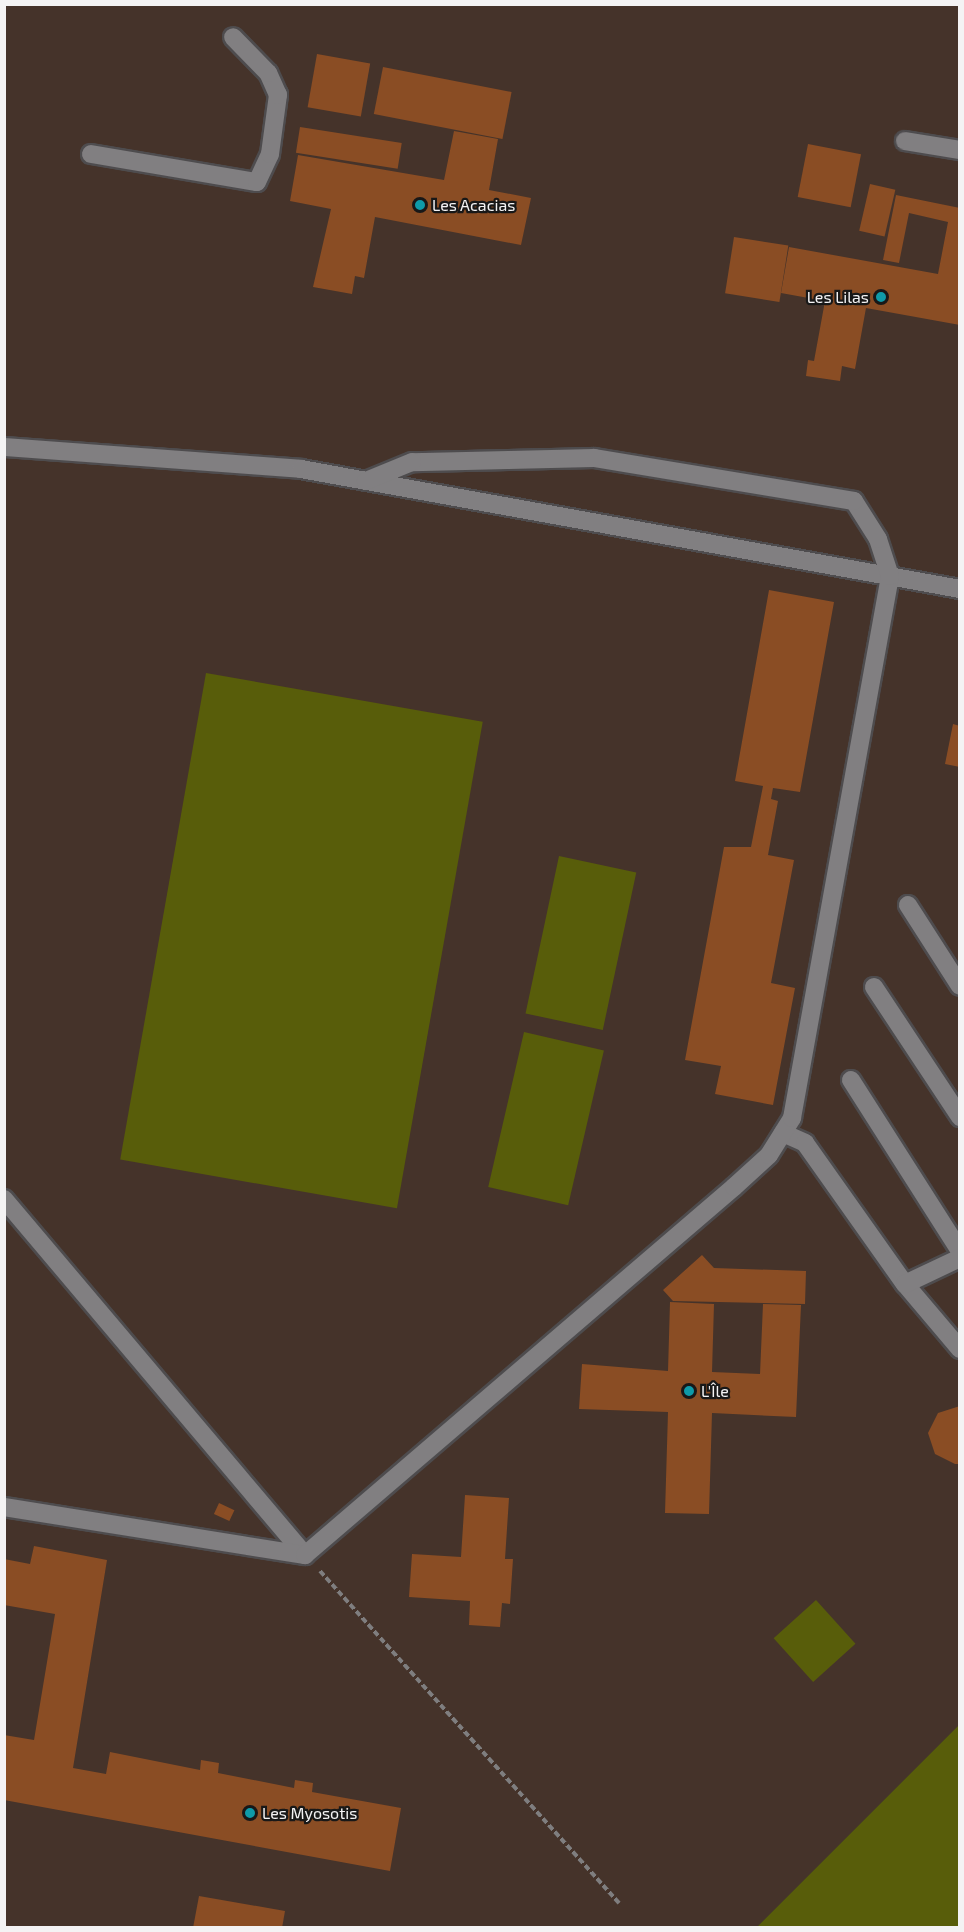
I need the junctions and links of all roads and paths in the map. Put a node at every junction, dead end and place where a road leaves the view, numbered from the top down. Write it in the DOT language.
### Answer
graph roads {
  1 [pos="233,37"];
  2 [pos="905,141"];
  3 [pos="960,150"];
  4 [pos="92,154"];
  5 [pos="4,447"];
  6 [pos="366,481"];
  7 [pos="890,576"];
  8 [pos="960,589"];
  9 [pos="908,905"];
  10 [pos="960,986"];
  11 [pos="874,987"];
  12 [pos="850,1080"];
  13 [pos="960,1117"];
  14 [pos="783,1133"];
  15 [pos="4,1198"];
  16 [pos="960,1251"];
  17 [pos="960,1258"];
  18 [pos="904,1284"];
  19 [pos="960,1349"];
  20 [pos="4,1507"];
  21 [pos="305,1555"];
  22 [pos="618,1904"];
  1 -- 4 [label="lane"];
  2 -- 3 [label="lane"];
  5 -- 6 [label="lane"];
  6 -- 7 [label="lane"];
  6 -- 7 [label="lane"];
  7 -- 8 [label="lane"];
  7 -- 14 [label="lane"];
  9 -- 10 [label="lane"];
  11 -- 13 [label="lane"];
  12 -- 16 [label="lane"];
  14 -- 18 [label="lane"];
  14 -- 21 [label="lane"];
  15 -- 21 [label="lane"];
  17 -- 18 [label="lane"];
  18 -- 19 [label="lane"];
  20 -- 21 [label="lane"];
  21 -- 22 [label="path"];
}
